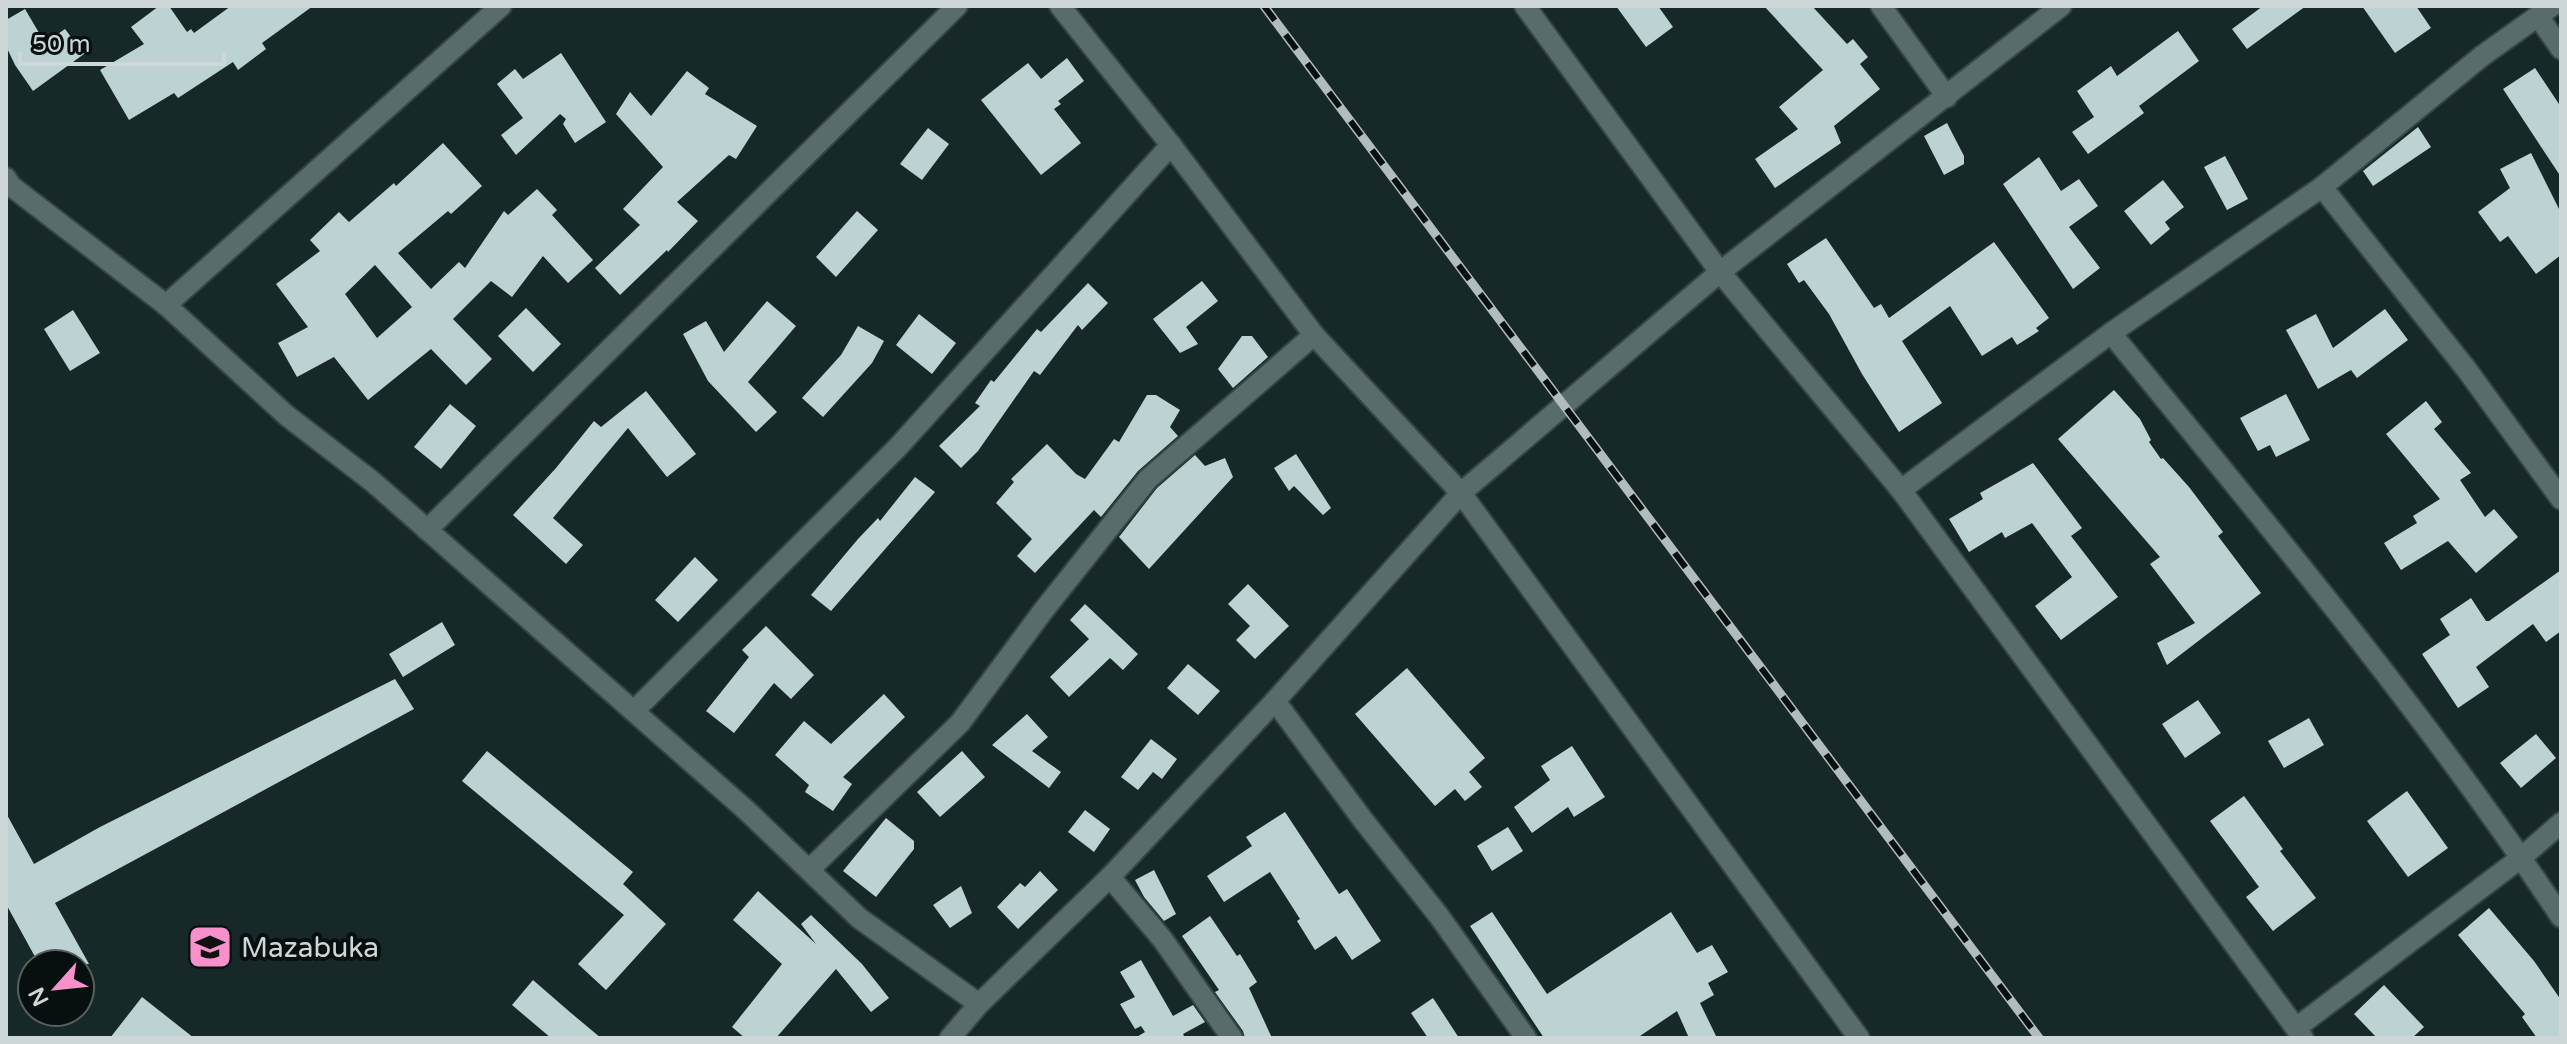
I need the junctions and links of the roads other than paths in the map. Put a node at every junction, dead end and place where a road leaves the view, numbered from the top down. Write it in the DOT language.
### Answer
graph roads {
  1 [pos="501,6"];
  2 [pos="957,6"];
  3 [pos="1060,6"];
  4 [pos="1525,6"];
  5 [pos="1881,6"];
  6 [pos="2061,6"];
  7 [pos="2545,11"];
  8 [pos="2561,49"];
  9 [pos="1947,97"];
  10 [pos="1171,145"];
  11 [pos="8,185"];
  12 [pos="2322,187"];
  13 [pos="1720,272"];
  14 [pos="166,305"];
  15 [pos="2111,333"];
  16 [pos="1314,335"];
  17 [pos="1901,490"];
  18 [pos="1461,493"];
  19 [pos="2561,499"];
  20 [pos="427,530"];
  21 [pos="1275,701"];
  22 [pos="634,711"];
  23 [pos="2561,823"];
  24 [pos="2522,857"];
  25 [pos="810,869"];
  26 [pos="1110,877"];
  27 [pos="2561,917"];
  28 [pos="979,1004"];
  29 [pos="2300,1033"];
  30 [pos="950,1038"];
  31 [pos="1232,1038"];
  32 [pos="1526,1038"];
  33 [pos="1859,1038"];
  1 -- 14 [label="street"];
  2 -- 20 [label="street"];
  3 -- 10 [label="street"];
  4 -- 13 [label="street"];
  5 -- 9 [label="street"];
  6 -- 9 [label="street"];
  7 -- 8 [label="street"];
  7 -- 12 [label="street"];
  9 -- 13 [label="street"];
  10 -- 16 [label="street"];
  10 -- 22 [label="street"];
  11 -- 14 [label="street"];
  12 -- 15 [label="street"];
  12 -- 19 [label="street"];
  13 -- 17 [label="street"];
  13 -- 18 [label="street"];
  14 -- 20 [label="street"];
  15 -- 17 [label="street"];
  15 -- 24 [label="street"];
  16 -- 18 [label="street"];
  16 -- 25 [label="street"];
  17 -- 29 [label="street"];
  18 -- 21 [label="street"];
  18 -- 33 [label="street"];
  20 -- 22 [label="street"];
  21 -- 26 [label="street"];
  21 -- 32 [label="street"];
  22 -- 25 [label="street"];
  23 -- 24 [label="street"];
  24 -- 27 [label="street"];
  24 -- 29 [label="street"];
  25 -- 28 [label="street"];
  26 -- 28 [label="street"];
  26 -- 31 [label="street"];
  28 -- 30 [label="street"];
}
